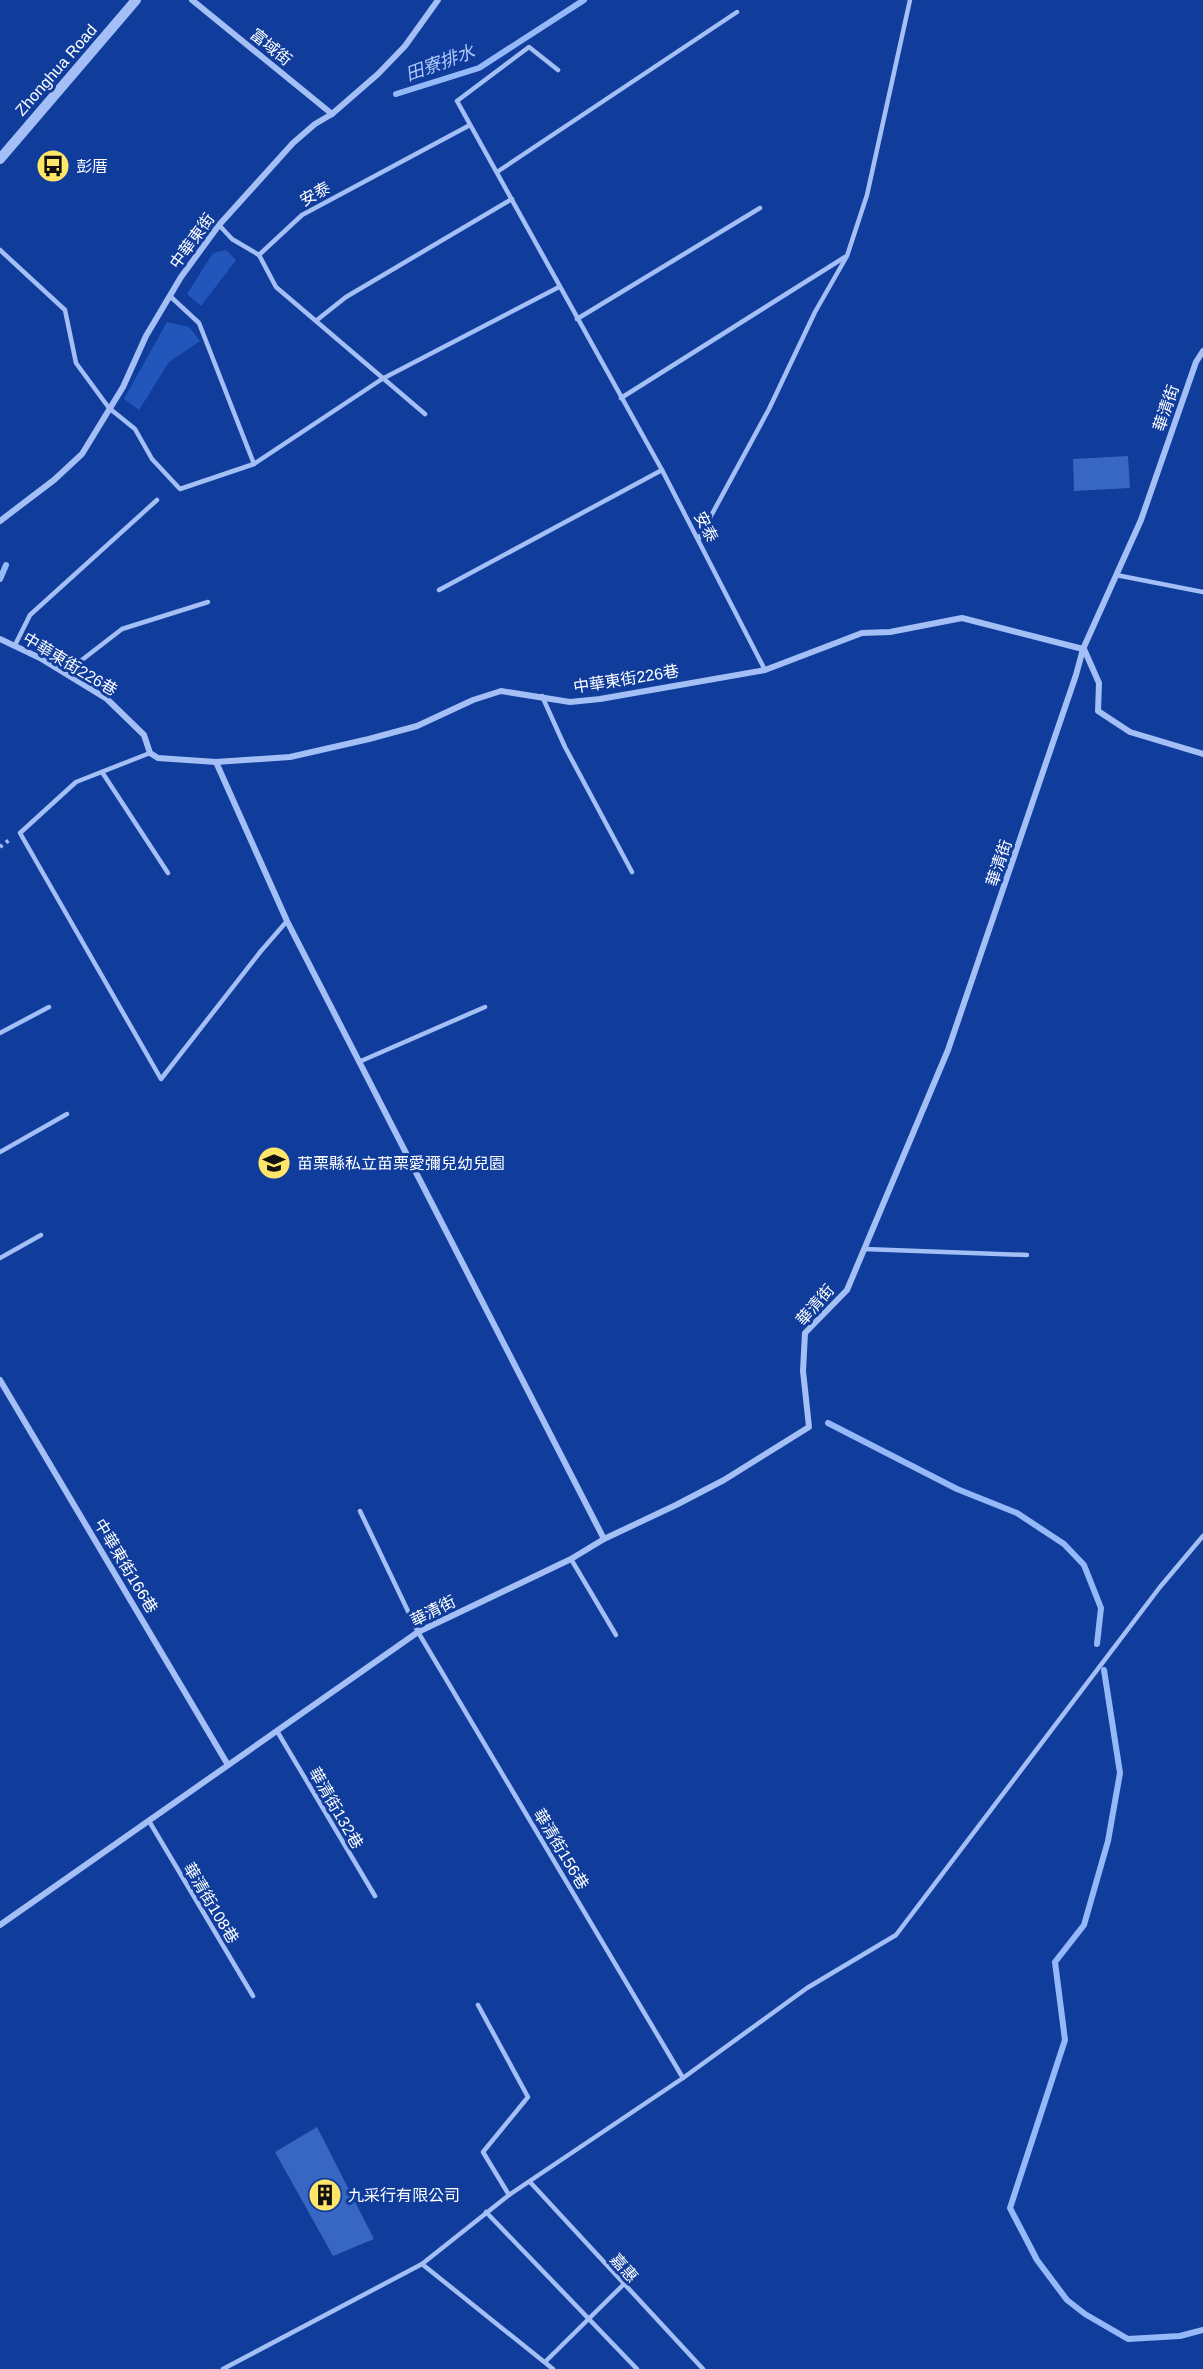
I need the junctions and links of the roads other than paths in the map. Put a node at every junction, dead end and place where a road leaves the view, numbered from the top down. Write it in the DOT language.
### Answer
graph roads {
  1 [pos="136,0"];
  2 [pos="192,0"];
  3 [pos="438,0"];
  4 [pos="910,0"];
  5 [pos="737,12"];
  6 [pos="558,70"];
  7 [pos="332,114"];
  8 [pos="470,125"];
  9 [pos="0,159"];
  10 [pos="497,172"];
  11 [pos="512,199"];
  12 [pos="760,208"];
  13 [pos="219,225"];
  14 [pos="0,250"];
  15 [pos="259,255"];
  16 [pos="847,256"];
  17 [pos="559,287"];
  18 [pos="171,297"];
  19 [pos="577,319"];
  20 [pos="317,320"];
  21 [pos="1203,351"];
  22 [pos="381,379"];
  23 [pos="621,398"];
  24 [pos="109,408"];
  25 [pos="425,414"];
  26 [pos="254,464"];
  27 [pos="662,470"];
  28 [pos="157,500"];
  29 [pos="0,521"];
  30 [pos="699,538"];
  31 [pos="1116,575"];
  32 [pos="439,590"];
  33 [pos="1203,592"];
  34 [pos="208,602"];
  35 [pos="0,639"];
  36 [pos="15,645"];
  37 [pos="1083,649"];
  38 [pos="765,670"];
  39 [pos="65,673"];
  40 [pos="542,696"];
  41 [pos="150,753"];
  42 [pos="1203,754"];
  43 [pos="216,762"];
  44 [pos="102,772"];
  45 [pos="632,872"];
  46 [pos="168,873"];
  47 [pos="287,921"];
  48 [pos="485,1006"];
  49 [pos="49,1007"];
  50 [pos="0,1033"];
  51 [pos="361,1061"];
  52 [pos="67,1114"];
  53 [pos="0,1152"];
  54 [pos="41,1235"];
  55 [pos="864,1250"];
  56 [pos="1027,1256"];
  57 [pos="0,1258"];
  58 [pos="0,1380"];
  59 [pos="360,1511"];
  60 [pos="1203,1536"];
  61 [pos="604,1539"];
  62 [pos="571,1559"];
  63 [pos="418,1632"];
  64 [pos="616,1635"];
  65 [pos="277,1731"];
  66 [pos="228,1765"];
  67 [pos="148,1821"];
  68 [pos="375,1896"];
  69 [pos="0,1925"];
  70 [pos="253,1996"];
  71 [pos="478,2005"];
  72 [pos="683,2078"];
  73 [pos="530,2182"];
  74 [pos="509,2195"];
  75 [pos="486,2212"];
  76 [pos="423,2264"];
  77 [pos="623,2285"];
  78 [pos="588,2317"];
  79 [pos="546,2361"];
  80 [pos="223,2369"];
  81 [pos="553,2369"];
  82 [pos="637,2369"];
  83 [pos="703,2369"];
  1 -- 9 [label="street, Zhonghua Road"];
  2 -- 7 [label="street, 富域街"];
  3 -- 7 [label="street, 中華東街"];
  4 -- 16 [label="lane"];
  5 -- 10 [label="lane"];
  6 -- 8 [label="lane, 安泰"];
  7 -- 13 [label="street, 中華東街"];
  8 -- 10 [label="lane, 安泰"];
  8 -- 15 [label="lane, 安泰"];
  10 -- 11 [label="lane, 安泰"];
  11 -- 17 [label="lane, 安泰"];
  11 -- 20 [label="lane"];
  12 -- 19 [label="lane"];
  13 -- 15 [label="lane"];
  13 -- 18 [label="street, 中華東街"];
  14 -- 24 [label="lane"];
  15 -- 20 [label="lane"];
  16 -- 23 [label="lane"];
  16 -- 30 [label="lane"];
  17 -- 19 [label="lane, 安泰"];
  17 -- 22 [label="lane"];
  18 -- 24 [label="street, 中華東街"];
  18 -- 26 [label="lane"];
  19 -- 23 [label="lane, 安泰"];
  20 -- 22 [label="lane"];
  21 -- 31 [label="street, 華清街"];
  22 -- 25 [label="lane"];
  22 -- 26 [label="lane"];
  23 -- 27 [label="lane, 安泰"];
  24 -- 26 [label="lane"];
  24 -- 29 [label="street, 中華東街"];
  27 -- 30 [label="lane, 安泰"];
  27 -- 32 [label="lane"];
  28 -- 36 [label="lane"];
  30 -- 38 [label="lane, 安泰"];
  31 -- 33 [label="lane"];
  31 -- 37 [label="street, 華清街"];
  34 -- 39 [label="lane"];
  35 -- 36 [label="street, 中華東街226巷"];
  36 -- 39 [label="street, 中華東街226巷"];
  37 -- 38 [label="street, 中華東街226巷"];
  37 -- 42 [label="street"];
  37 -- 55 [label="street, 華清街"];
  38 -- 40 [label="street, 中華東街226巷"];
  39 -- 41 [label="street, 中華東街226巷"];
  40 -- 43 [label="street, 中華東街226巷"];
  40 -- 45 [label="lane"];
  41 -- 43 [label="street, 中華東街226巷"];
  41 -- 44 [label="lane"];
  43 -- 47 [label="street"];
  44 -- 46 [label="lane"];
  44 -- 47 [label="lane"];
  47 -- 51 [label="street"];
  48 -- 51 [label="lane"];
  49 -- 50 [label="lane"];
  51 -- 61 [label="street"];
  52 -- 53 [label="lane"];
  54 -- 57 [label="lane"];
  55 -- 56 [label="lane"];
  55 -- 61 [label="street, 華清街"];
  58 -- 66 [label="street, 中華東街166巷"];
  59 -- 63 [label="lane, 華清街156巷"];
  60 -- 72 [label="lane"];
  61 -- 62 [label="street, 華清街"];
  62 -- 63 [label="street, 華清街"];
  62 -- 64 [label="lane"];
  63 -- 65 [label="street, 華清街"];
  63 -- 72 [label="lane, 華清街156巷"];
  65 -- 66 [label="street, 華清街"];
  65 -- 68 [label="lane, 華清街132巷"];
  66 -- 67 [label="street, 華清街"];
  67 -- 69 [label="street, 華清街"];
  67 -- 70 [label="lane, 華清街108巷"];
  71 -- 74 [label="lane"];
  72 -- 73 [label="lane"];
  73 -- 74 [label="lane"];
  73 -- 77 [label="lane, 嘉惠"];
  74 -- 75 [label="lane"];
  75 -- 76 [label="lane"];
  75 -- 78 [label="lane"];
  76 -- 79 [label="lane"];
  76 -- 80 [label="lane"];
  77 -- 78 [label="lane"];
  77 -- 83 [label="lane, 嘉惠"];
  78 -- 79 [label="lane"];
  78 -- 82 [label="lane"];
  79 -- 81 [label="lane"];
}
